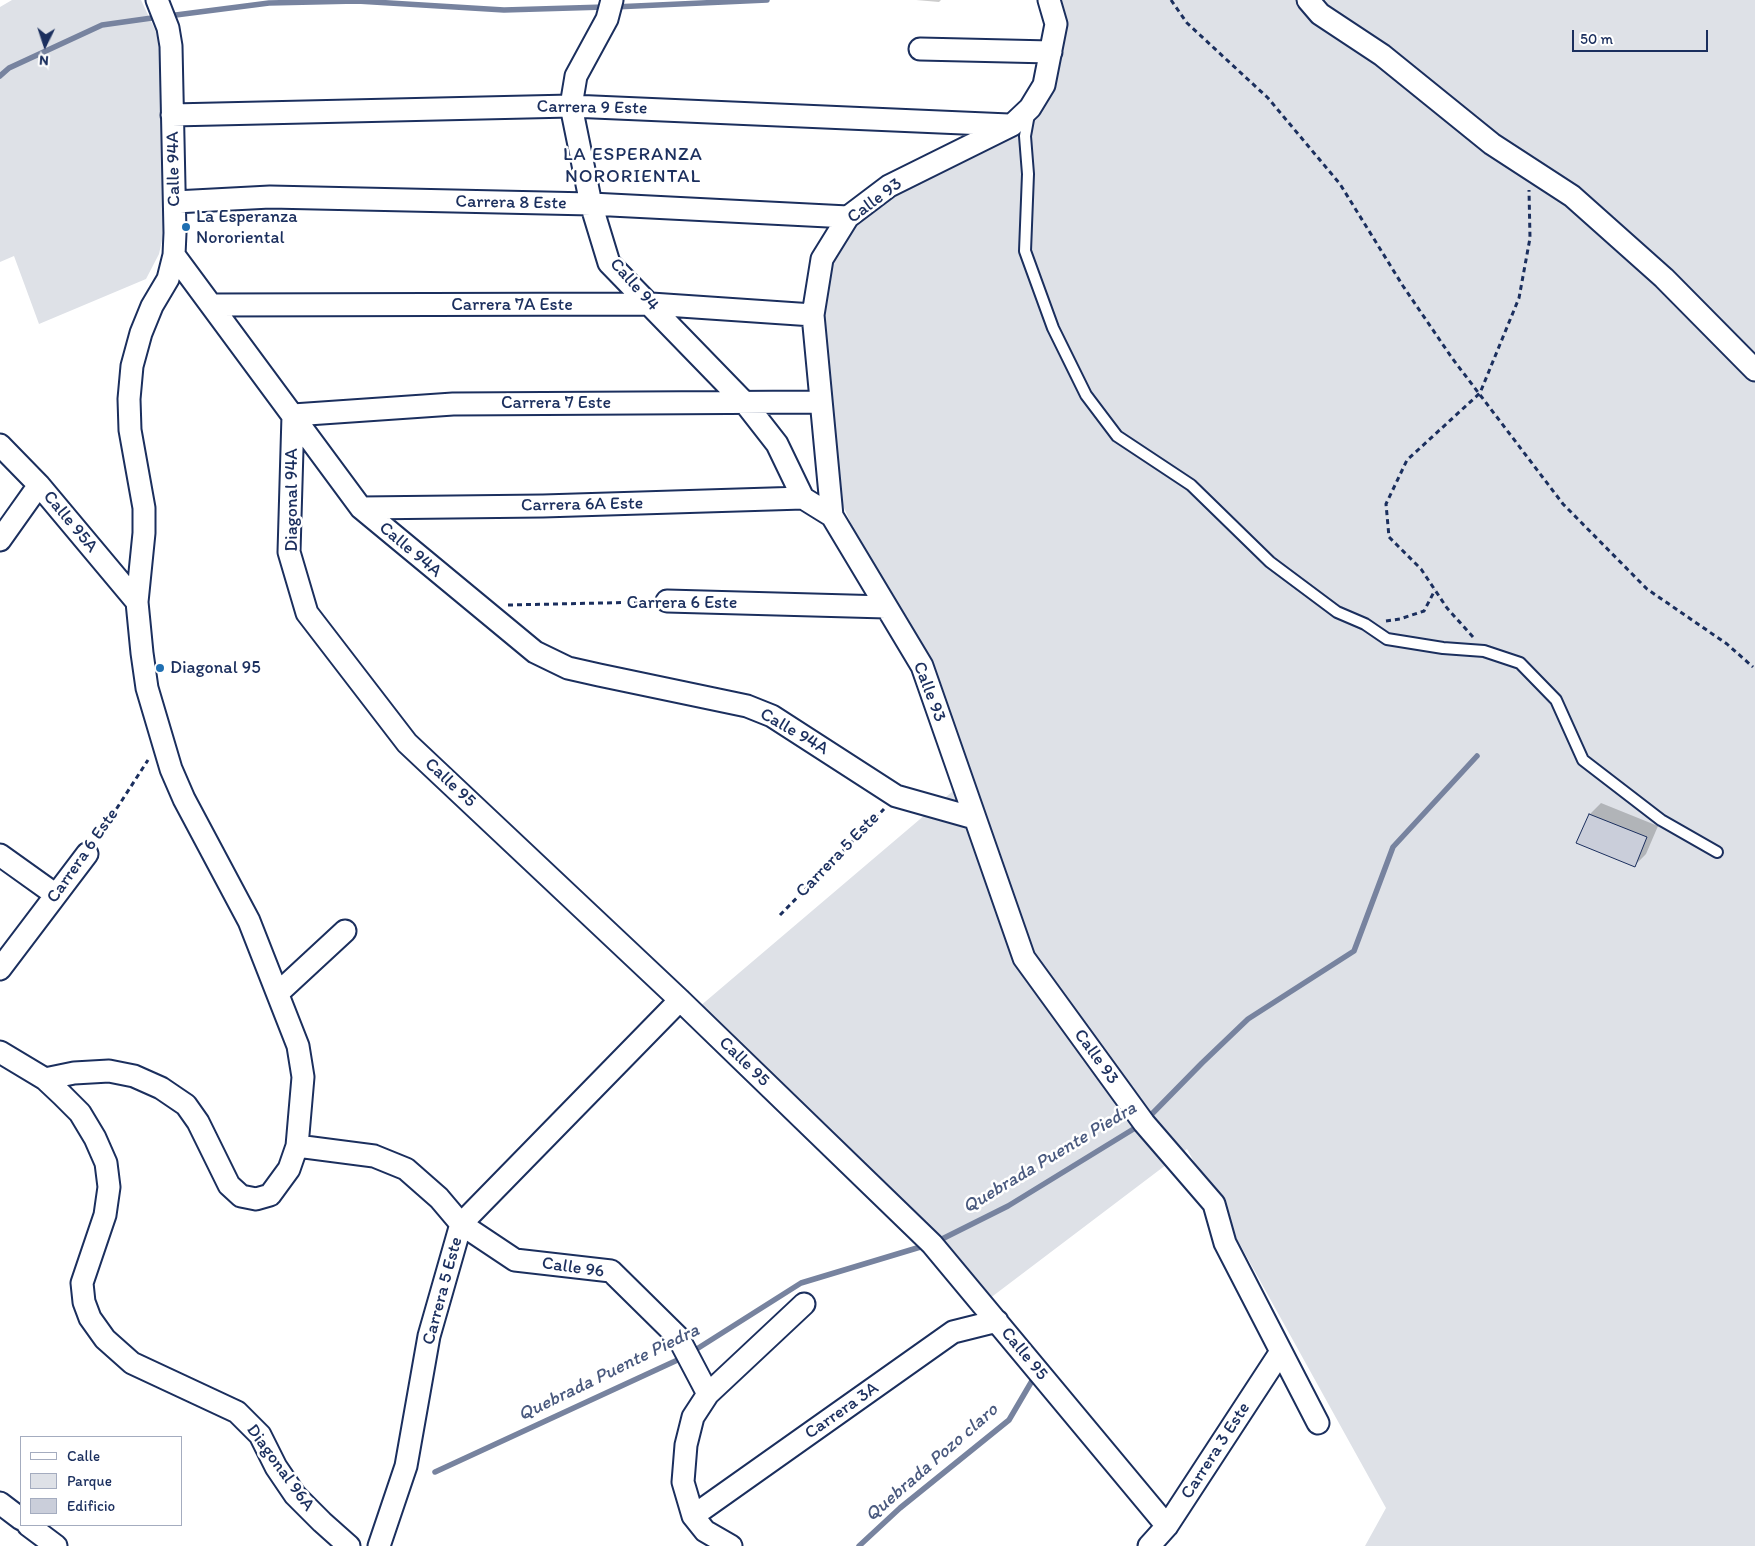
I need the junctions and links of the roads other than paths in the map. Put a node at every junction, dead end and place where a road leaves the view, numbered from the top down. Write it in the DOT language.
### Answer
graph roads {
  1 [pos="1048,0"];
  2 [pos="1308,0"];
  3 [pos="158,2"];
  4 [pos="610,6"];
  5 [pos="920,49"];
  6 [pos="1051,52"];
  7 [pos="571,106"];
  8 [pos="1030,108"];
  9 [pos="172,115"];
  10 [pos="1012,125"];
  11 [pos="175,202"];
  12 [pos="591,204"];
  13 [pos="848,217"];
  14 [pos="174,255"];
  15 [pos="651,304"];
  16 [pos="211,305"];
  17 [pos="813,315"];
  18 [pos="1755,370"];
  19 [pos="819,402"];
  20 [pos="745,403"];
  21 [pos="292,415"];
  22 [pos="0,445"];
  23 [pos="39,485"];
  24 [pos="803,498"];
  25 [pos="361,508"];
  26 [pos="832,516"];
  27 [pos="0,540"];
  28 [pos="667,601"];
  29 [pos="136,602"];
  30 [pos="886,607"];
  31 [pos="307,613"];
  32 [pos="974,818"];
  33 [pos="1716,852"];
  34 [pos="0,854"];
  35 [pos="87,854"];
  36 [pos="56,895"];
  37 [pos="345,931"];
  38 [pos="0,969"];
  39 [pos="278,993"];
  40 [pos="680,1000"];
  41 [pos="0,1052"];
  42 [pos="45,1079"];
  43 [pos="297,1146"];
  44 [pos="461,1224"];
  45 [pos="804,1304"];
  46 [pos="997,1321"];
  47 [pos="1280,1353"];
  48 [pos="708,1394"];
  49 [pos="1318,1423"];
  50 [pos="0,1503"];
  51 [pos="693,1516"];
  52 [pos="20,1518"];
  53 [pos="322,1522"];
  54 [pos="29,1526"];
  55 [pos="1167,1526"];
  56 [pos="56,1546"];
  57 [pos="333,1546"];
  58 [pos="349,1546"];
  59 [pos="378,1546"];
  60 [pos="731,1546"];
  61 [pos="1149,1546"];
  1 -- 6 [label="street, Calle 93"];
  2 -- 18 [label="street"];
  3 -- 9 [label="street, Calle 94A"];
  4 -- 7 [label="street, Calle 94"];
  5 -- 6 [label="street"];
  6 -- 8 [label="street, Calle 93"];
  7 -- 9 [label="street, Carrera 9 Este"];
  7 -- 10 [label="street, Carrera 9 Este"];
  7 -- 12 [label="street, Calle 94"];
  8 -- 10 [label="street, Calle 93"];
  8 -- 33 [label="lane"];
  9 -- 11 [label="street, Calle 94A"];
  10 -- 13 [label="street, Calle 93"];
  11 -- 12 [label="street, Carrera 8 Este"];
  11 -- 14 [label="street, Calle 94A"];
  12 -- 13 [label="street, Carrera 8 Este"];
  12 -- 15 [label="street, Calle 94"];
  13 -- 17 [label="street, Calle 93"];
  14 -- 16 [label="street, Calle 94A"];
  14 -- 29 [label="street"];
  15 -- 16 [label="street, Carrera 7A Este"];
  15 -- 17 [label="street, Carrera 7A Este"];
  15 -- 20 [label="street, Calle 94"];
  16 -- 21 [label="street, Calle 94A"];
  17 -- 19 [label="street, Calle 93"];
  19 -- 20 [label="street, Carrera 7 Este"];
  19 -- 26 [label="street, Calle 93"];
  20 -- 21 [label="street, Carrera 7 Este"];
  20 -- 24 [label="street, Calle 94"];
  21 -- 25 [label="street, Calle 94A"];
  21 -- 31 [label="street, Diagonal 94A"];
  22 -- 23 [label="street, Calle 95A"];
  23 -- 27 [label="street"];
  23 -- 29 [label="street, Calle 95A"];
  24 -- 25 [label="street, Carrera 6A Este"];
  24 -- 26 [label="street"];
  25 -- 32 [label="street, Calle 94A"];
  26 -- 30 [label="street, Calle 93"];
  28 -- 30 [label="street, Carrera 6 Este"];
  29 -- 39 [label="street"];
  30 -- 32 [label="street, Calle 93"];
  31 -- 40 [label="street, Calle 95"];
  32 -- 47 [label="street, Calle 93"];
  34 -- 36 [label="street"];
  35 -- 36 [label="street, Carrera 6 Este"];
  36 -- 38 [label="street, Carrera 6 Este"];
  37 -- 39 [label="street"];
  39 -- 43 [label="street"];
  40 -- 44 [label="street, Carrera 5 Este"];
  40 -- 46 [label="street, Calle 95"];
  41 -- 42 [label="street, Diagonal 96A"];
  42 -- 43 [label="street"];
  42 -- 53 [label="street, Diagonal 96A"];
  43 -- 44 [label="street, Calle 96"];
  44 -- 48 [label="street, Calle 96"];
  44 -- 59 [label="street, Carrera 5 Este"];
  45 -- 48 [label="street"];
  46 -- 51 [label="street, Carrera 3A"];
  46 -- 55 [label="street, Calle 95"];
  47 -- 49 [label="street, Calle 93"];
  47 -- 55 [label="street, Carrera 3 Este"];
  48 -- 51 [label="street"];
  50 -- 52 [label="street"];
  51 -- 60 [label="street"];
  53 -- 57 [label="street"];
  53 -- 58 [label="street, Diagonal 96A"];
  54 -- 56 [label="street"];
  55 -- 61 [label="street, Carrera 3 Este"];
}
